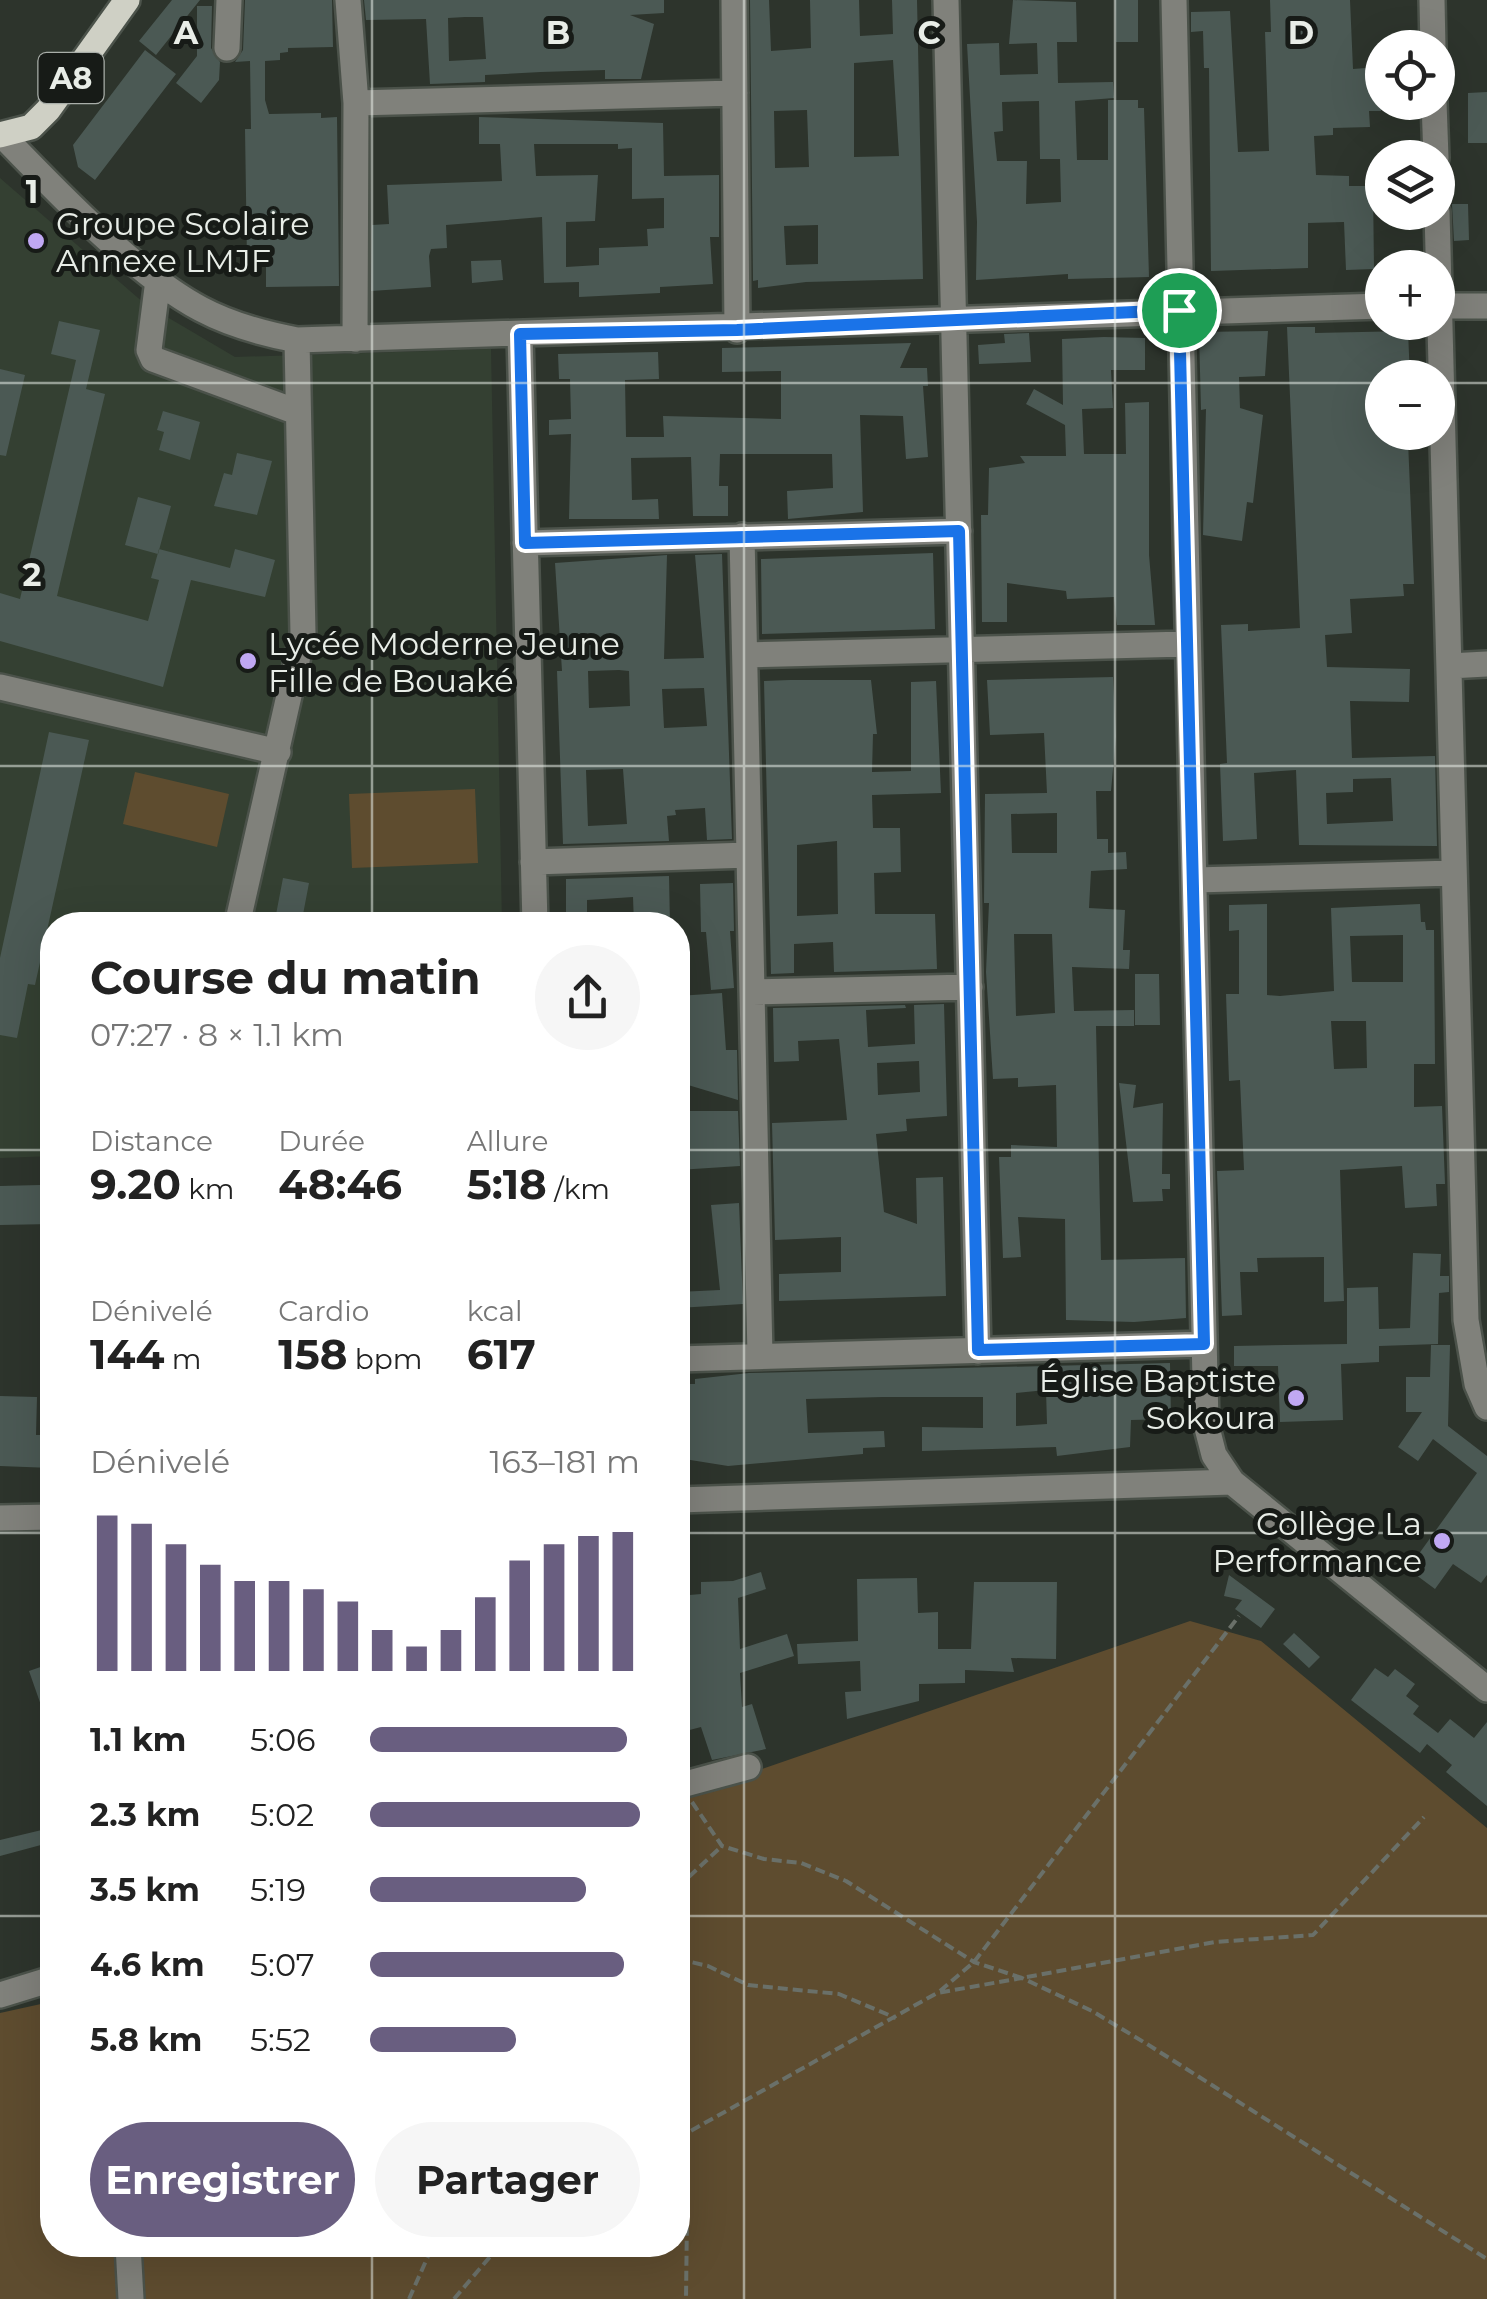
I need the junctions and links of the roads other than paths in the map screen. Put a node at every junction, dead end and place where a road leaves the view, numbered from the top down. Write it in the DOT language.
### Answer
graph roads {
  1 [pos="127,0"];
  2 [pos="229,0"];
  3 [pos="348,0"];
  4 [pos="734,0"];
  5 [pos="946,0"];
  6 [pos="1174,0"];
  7 [pos="1432,0"];
  8 [pos="1433,30"];
  9 [pos="228,48"];
  10 [pos="736,93"];
  11 [pos="356,102"];
  12 [pos="1,135"];
  13 [pos="158,280"];
  14 [pos="1365,306"];
  15 [pos="1455,306"];
  16 [pos="1487,306"];
  17 [pos="1179,310"];
  18 [pos="954,320"];
  19 [pos="737,330"];
  20 [pos="520,334"];
  21 [pos="355,339"];
  22 [pos="297,340"];
  23 [pos="1440,340"];
  24 [pos="297,412"];
  25 [pos="959,531"];
  26 [pos="742,536"];
  27 [pos="525,543"];
  28 [pos="1187,644"];
  29 [pos="962,648"];
  30 [pos="744,654"];
  31 [pos="1487,664"];
  32 [pos="1449,666"];
  33 [pos="0,688"];
  34 [pos="278,752"];
  35 [pos="749,855"];
  36 [pos="533,862"];
  37 [pos="1454,872"];
  38 [pos="1194,880"];
  39 [pos="240,912"];
  40 [pos="535,912"];
  41 [pos="970,987"];
  42 [pos="753,992"];
  43 [pos="1204,1344"];
  44 [pos="978,1350"];
  45 [pos="760,1356"];
  46 [pos="690,1359"];
  47 [pos="1487,1407"];
  48 [pos="1232,1482"];
  49 [pos="690,1500"];
  50 [pos="40,1517"];
  51 [pos="0,1518"];
  52 [pos="1487,1689"];
  53 [pos="748,1767"];
  54 [pos="690,1783"];
  55 [pos="40,1982"];
  56 [pos="0,1995"];
  57 [pos="128,2257"];
  58 [pos="130,2299"];
  1 -- 12 [label="main road, A8"];
  2 -- 9 [label="street"];
  3 -- 11 [label="street"];
  4 -- 10 [label="street"];
  5 -- 18 [label="street"];
  6 -- 17 [label="street"];
  7 -- 8 [label="street"];
  10 -- 11 [label="street"];
  10 -- 19 [label="street"];
  11 -- 21 [label="street"];
  12 -- 13 [label="street"];
  13 -- 22 [label="street"];
  13 -- 24 [label="street"];
  14 -- 17 [label="street"];
  15 -- 16 [label="street"];
  17 -- 18 [label="street"];
  17 -- 28 [label="street"];
  18 -- 19 [label="street"];
  18 -- 25 [label="street"];
  19 -- 20 [label="street"];
  20 -- 21 [label="street"];
  20 -- 27 [label="street"];
  21 -- 22 [label="street"];
  22 -- 24 [label="street"];
  23 -- 32 [label="street"];
  24 -- 34 [label="street"];
  25 -- 26 [label="street"];
  25 -- 29 [label="street"];
  26 -- 27 [label="street"];
  26 -- 30 [label="street"];
  27 -- 36 [label="street"];
  28 -- 29 [label="street"];
  28 -- 38 [label="street"];
  29 -- 30 [label="street"];
  29 -- 41 [label="street"];
  30 -- 35 [label="street"];
  31 -- 32 [label="street"];
  32 -- 37 [label="street"];
  33 -- 34 [label="street"];
  34 -- 39 [label="street"];
  35 -- 36 [label="street"];
  35 -- 42 [label="street"];
  36 -- 40 [label="street"];
  37 -- 38 [label="street"];
  37 -- 47 [label="street"];
  38 -- 43 [label="street"];
  41 -- 42 [label="street"];
  41 -- 44 [label="street"];
  42 -- 45 [label="street"];
  43 -- 44 [label="street"];
  43 -- 48 [label="street"];
  44 -- 45 [label="street"];
  45 -- 46 [label="street"];
  48 -- 49 [label="street"];
  48 -- 52 [label="street"];
  50 -- 51 [label="street"];
  53 -- 54 [label="street"];
  55 -- 56 [label="street"];
  57 -- 58 [label="street"];
}
